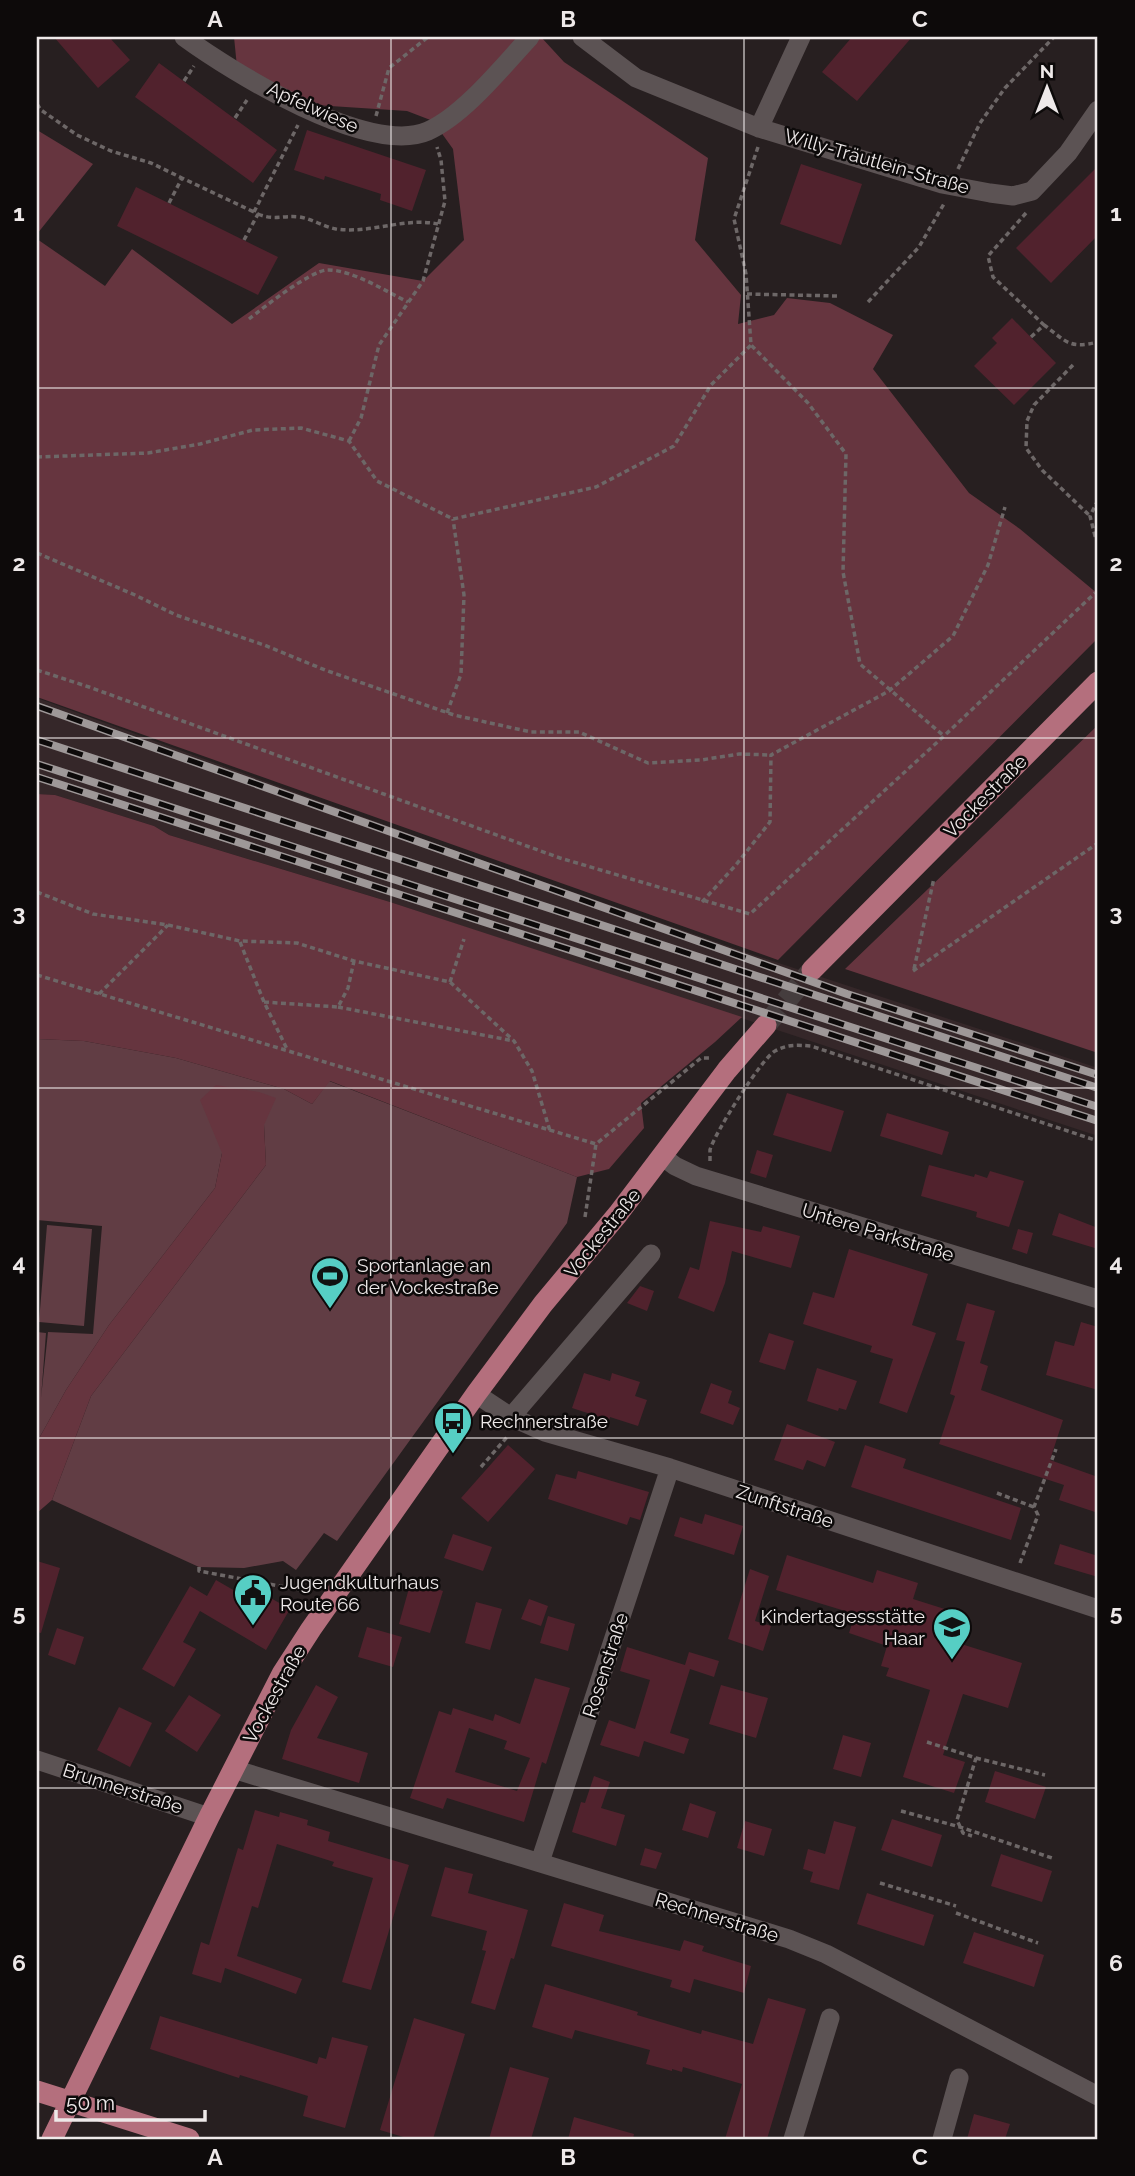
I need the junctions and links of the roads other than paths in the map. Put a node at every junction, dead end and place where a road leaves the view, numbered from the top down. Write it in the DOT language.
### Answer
graph roads {
  1 [pos="530,37"];
  2 [pos="582,37"];
  3 [pos="801,37"];
  4 [pos="192,39"];
  5 [pos="1098,110"];
  6 [pos="761,128"];
  7 [pos="1098,682"];
  8 [pos="812,970"];
  9 [pos="766,1025"];
  10 [pos="662,1156"];
  11 [pos="651,1254"];
  12 [pos="1098,1299"];
  13 [pos="476,1394"];
  14 [pos="516,1420"];
  15 [pos="670,1468"];
  16 [pos="1098,1609"];
  17 [pos="37,1760"];
  18 [pos="233,1769"];
  19 [pos="209,1817"];
  20 [pos="540,1861"];
  21 [pos="830,2018"];
  22 [pos="959,2078"];
  23 [pos="37,2091"];
  24 [pos="1098,2096"];
  25 [pos="69,2102"];
  26 [pos="49,2137"];
  27 [pos="189,2139"];
  28 [pos="793,2139"];
  29 [pos="942,2139"];
  1 -- 4 [label="street, Apfelwiese"];
  2 -- 6 [label="street"];
  3 -- 6 [label="street, Willy-Träutlein-Straße"];
  5 -- 6 [label="street, Willy-Träutlein-Straße"];
  7 -- 8 [label="main road, Vockestraße"];
  9 -- 10 [label="main road, Vockestraße"];
  10 -- 12 [label="street, Untere Parkstraße"];
  10 -- 13 [label="main road, Vockestraße"];
  11 -- 14 [label="street"];
  13 -- 14 [label="street, Zunftstraße"];
  13 -- 18 [label="main road, Vockestraße"];
  14 -- 15 [label="street, Zunftstraße"];
  15 -- 16 [label="street, Zunftstraße"];
  15 -- 20 [label="street, Rosenstraße"];
  17 -- 19 [label="street, Brunnerstraße"];
  18 -- 19 [label="main road, Vockestraße"];
  18 -- 20 [label="street, Rechnerstraße"];
  19 -- 25 [label="main road, Vockestraße"];
  20 -- 24 [label="street, Rechnerstraße"];
  21 -- 28 [label="street"];
  22 -- 29 [label="street"];
  23 -- 25 [label="main road"];
  25 -- 26 [label="main road, Vockestraße"];
  25 -- 27 [label="main road"];
}
